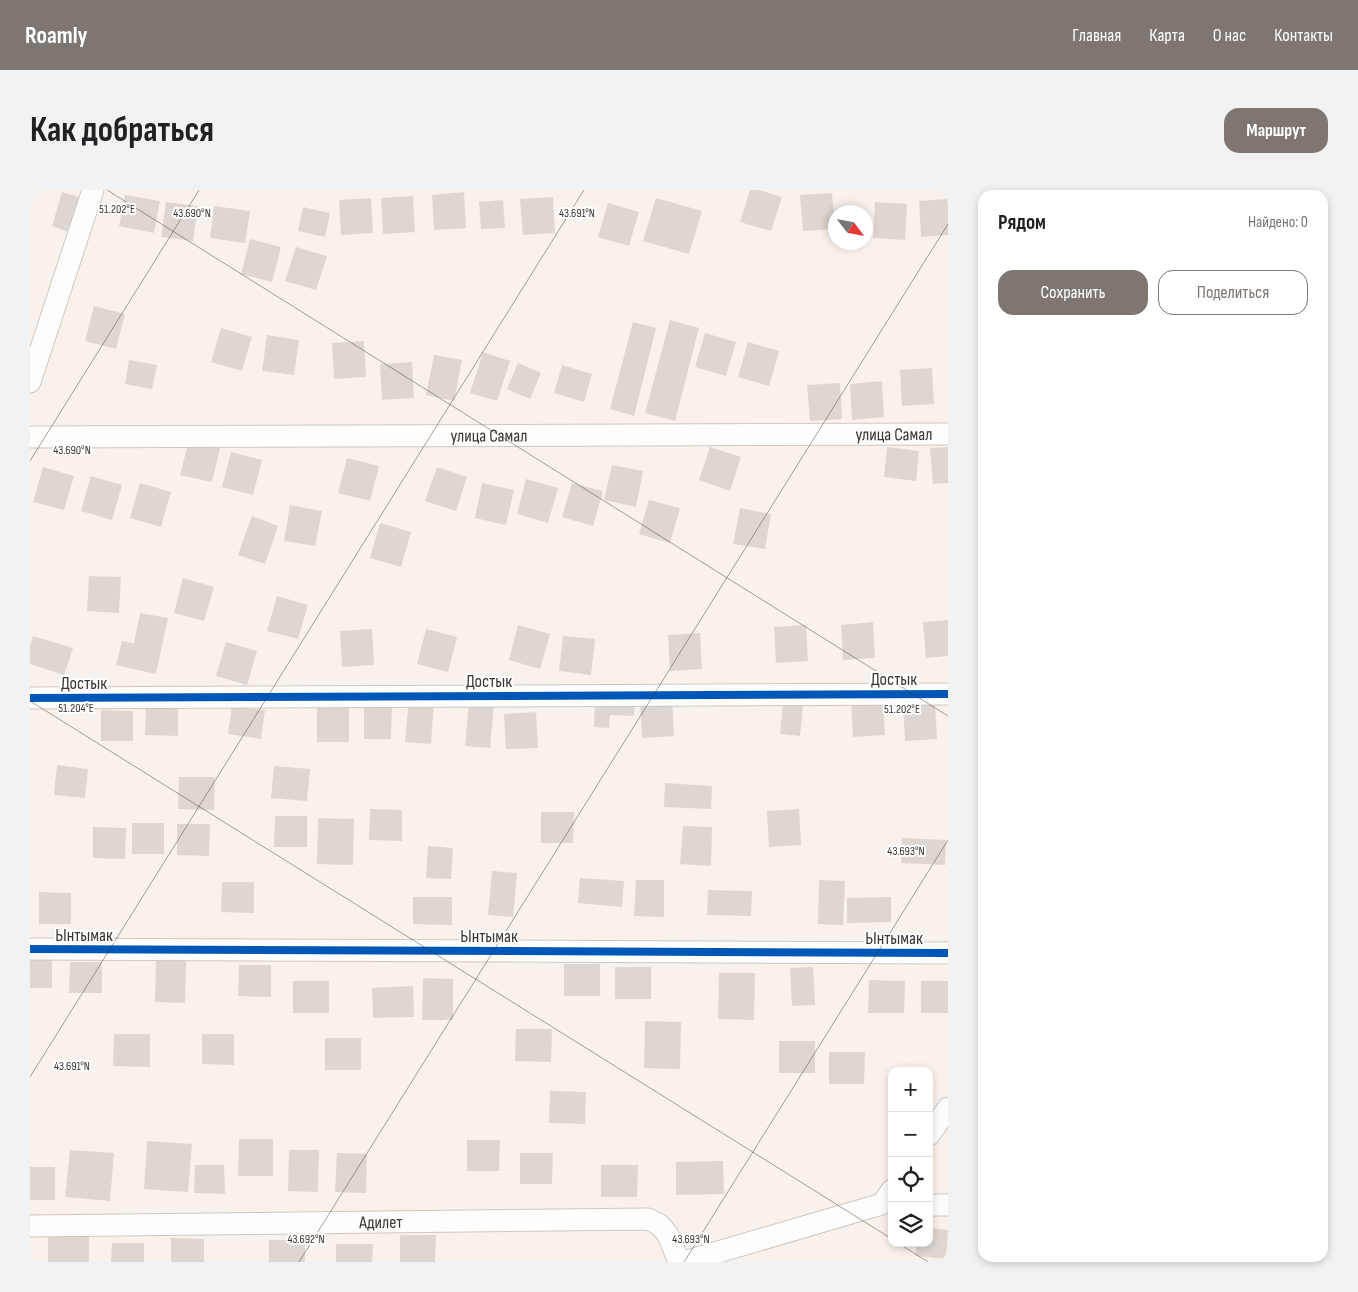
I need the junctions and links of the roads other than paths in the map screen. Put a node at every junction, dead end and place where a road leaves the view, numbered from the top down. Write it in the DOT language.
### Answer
graph roads {
  1 [pos="92,190"];
  2 [pos="30,382"];
  3 [pos="948,434"];
  4 [pos="30,437"];
  5 [pos="948,694"];
  6 [pos="30,698"];
  7 [pos="30,949"];
  8 [pos="948,953"];
  9 [pos="948,1108"];
  10 [pos="933,1129"];
  11 [pos="888,1199"];
  12 [pos="933,1205"];
  13 [pos="948,1205"];
  14 [pos="30,1226"];
  15 [pos="679,1262"];
  16 [pos="684,1262"];
  1 -- 2 [label="street"];
  3 -- 4 [label="street, улица Самал"];
  5 -- 6 [label="street, Достык"];
  7 -- 8 [label="street, Ынтымак"];
  9 -- 10 [label="street"];
  11 -- 16 [label="street"];
  12 -- 13 [label="street"];
  14 -- 15 [label="street, Адилет"];
}
